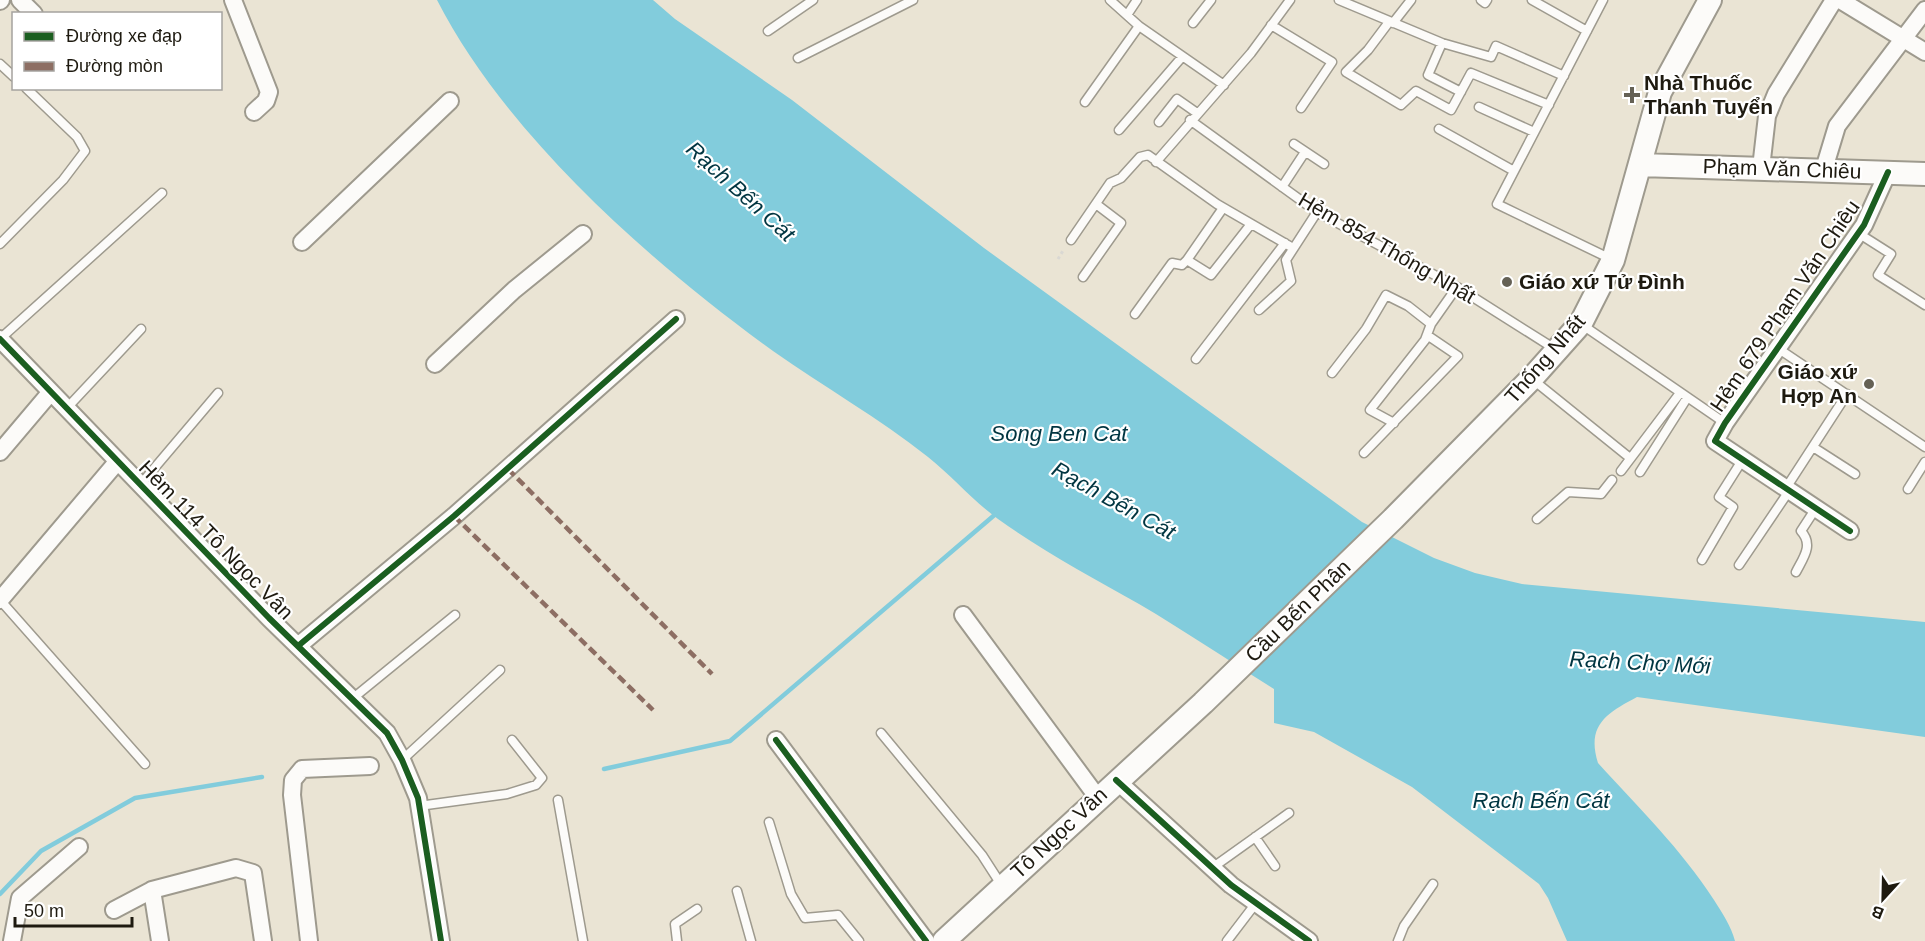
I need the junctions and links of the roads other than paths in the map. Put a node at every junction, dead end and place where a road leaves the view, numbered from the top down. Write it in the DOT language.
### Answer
graph roads {
  1 [pos="20,0"];
  2 [pos="233,0"];
  3 [pos="813,0"];
  4 [pos="912,0"];
  5 [pos="1110,0"];
  6 [pos="1137,0"];
  7 [pos="1211,0"];
  8 [pos="1290,0"];
  9 [pos="1411,0"];
  10 [pos="1481,0"];
  11 [pos="1487,0"];
  12 [pos="1532,0"];
  13 [pos="1603,0"];
  14 [pos="1710,0"];
  15 [pos="1834,0"];
  16 [pos="1840,0"];
  17 [pos="1343,1"];
  18 [pos="1925,10"];
  19 [pos="32,12"];
  20 [pos="1127,15"];
  21 [pos="1193,22"];
  22 [pos="1391,22"];
  23 [pos="1139,26"];
  24 [pos="1271,26"];
  25 [pos="768,31"];
  26 [pos="1587,31"];
  27 [pos="1905,39"];
  28 [pos="1442,43"];
  29 [pos="1925,52"];
  30 [pos="1182,57"];
  31 [pos="798,58"];
  32 [pos="0,64"];
  33 [pos="12,75"];
  34 [pos="1564,76"];
  35 [pos="1224,85"];
  36 [pos="28,90"];
  37 [pos="1461,92"];
  38 [pos="450,101"];
  39 [pos="1085,102"];
  40 [pos="1549,105"];
  41 [pos="1479,107"];
  42 [pos="1301,108"];
  43 [pos="254,112"];
  44 [pos="1197,113"];
  45 [pos="1190,120"];
  46 [pos="1159,122"];
  47 [pos="1119,129"];
  48 [pos="1439,129"];
  49 [pos="1534,132"];
  50 [pos="1294,144"];
  51 [pos="1305,152"];
  52 [pos="1156,162"];
  53 [pos="1324,164"];
  54 [pos="1640,165"];
  55 [pos="1761,168"];
  56 [pos="1824,169"];
  57 [pos="1514,171"];
  58 [pos="1888,172"];
  59 [pos="1925,174"];
  60 [pos="1282,187"];
  61 [pos="162,193"];
  62 [pos="1096,204"];
  63 [pos="1223,208"];
  64 [pos="1317,212"];
  65 [pos="1251,224"];
  66 [pos="1858,233"];
  67 [pos="583,234"];
  68 [pos="1071,240"];
  69 [pos="302,242"];
  70 [pos="0,244"];
  71 [pos="1289,246"];
  72 [pos="1187,260"];
  73 [pos="1613,260"];
  74 [pos="1083,277"];
  75 [pos="1457,287"];
  76 [pos="1925,305"];
  77 [pos="1259,310"];
  78 [pos="1135,314"];
  79 [pos="676,320"];
  80 [pos="1581,323"];
  81 [pos="1431,324"];
  82 [pos="141,329"];
  83 [pos="1427,335"];
  84 [pos="0,339"];
  85 [pos="1779,349"];
  86 [pos="1557,351"];
  87 [pos="1196,359"];
  88 [pos="435,364"];
  89 [pos="1332,373"];
  90 [pos="1532,378"];
  91 [pos="50,393"];
  92 [pos="218,393"];
  93 [pos="1847,394"];
  94 [pos="1684,395"];
  95 [pos="66,410"];
  96 [pos="1394,423"];
  97 [pos="1725,423"];
  98 [pos="1813,447"];
  99 [pos="1925,447"];
  100 [pos="0,452"];
  101 [pos="1364,453"];
  102 [pos="1630,458"];
  103 [pos="1743,459"];
  104 [pos="117,462"];
  105 [pos="1925,462"];
  106 [pos="1621,471"];
  107 [pos="1640,472"];
  108 [pos="1855,474"];
  109 [pos="1612,480"];
  110 [pos="139,485"];
  111 [pos="1788,489"];
  112 [pos="1908,489"];
  113 [pos="1816,508"];
  114 [pos="1393,519"];
  115 [pos="1537,519"];
  116 [pos="1850,531"];
  117 [pos="1702,560"];
  118 [pos="1739,565"];
  119 [pos="1796,572"];
  120 [pos="0,600"];
  121 [pos="455,615"];
  122 [pos="963,615"];
  123 [pos="298,646"];
  124 [pos="500,670"];
  125 [pos="352,699"];
  126 [pos="1203,702"];
  127 [pos="881,733"];
  128 [pos="512,740"];
  129 [pos="776,740"];
  130 [pos="402,760"];
  131 [pos="145,764"];
  132 [pos="370,766"];
  133 [pos="1116,780"];
  134 [pos="1098,798"];
  135 [pos="558,800"];
  136 [pos="419,806"];
  137 [pos="1289,813"];
  138 [pos="769,822"];
  139 [pos="1255,837"];
  140 [pos="79,847"];
  141 [pos="1275,866"];
  142 [pos="1212,868"];
  143 [pos="1434,885"];
  144 [pos="1003,886"];
  145 [pos="152,890"];
  146 [pos="737,891"];
  147 [pos="1256,903"];
  148 [pos="698,909"];
  149 [pos="114,910"];
  150 [pos="12,941"];
  151 [pos="160,941"];
  152 [pos="263,941"];
  153 [pos="309,941"];
  154 [pos="441,941"];
  155 [pos="583,941"];
  156 [pos="677,941"];
  157 [pos="751,941"];
  158 [pos="859,941"];
  159 [pos="926,941"];
  160 [pos="944,941"];
  161 [pos="1227,941"];
  162 [pos="1309,941"];
  163 [pos="1398,941"];
  1 -- 19 [label="street"];
  2 -- 43 [label="street"];
  3 -- 25 [label="lane"];
  4 -- 31 [label="lane"];
  5 -- 20 [label="lane"];
  6 -- 20 [label="lane"];
  7 -- 21 [label="lane"];
  8 -- 24 [label="lane"];
  9 -- 22 [label="lane"];
  10 -- 11 [label="lane"];
  12 -- 26 [label="lane"];
  13 -- 26 [label="lane"];
  14 -- 54 [label="main road, Thống Nhất"];
  15 -- 55 [label="street"];
  16 -- 27 [label="street"];
  17 -- 22 [label="lane"];
  18 -- 27 [label="street"];
  20 -- 23 [label="lane"];
  22 -- 28 [label="lane"];
  22 -- 37 [label="lane"];
  23 -- 30 [label="lane"];
  23 -- 39 [label="lane"];
  24 -- 35 [label="lane"];
  24 -- 42 [label="lane"];
  26 -- 34 [label="lane"];
  27 -- 29 [label="street"];
  27 -- 56 [label="street"];
  28 -- 34 [label="lane"];
  28 -- 37 [label="lane"];
  30 -- 35 [label="lane"];
  30 -- 47 [label="lane"];
  32 -- 33 [label="lane"];
  34 -- 40 [label="lane"];
  35 -- 44 [label="lane"];
  36 -- 70 [label="lane"];
  37 -- 40 [label="lane"];
  38 -- 69 [label="street"];
  40 -- 49 [label="lane"];
  41 -- 49 [label="lane"];
  44 -- 45 [label="lane"];
  44 -- 46 [label="lane"];
  45 -- 52 [label="lane"];
  45 -- 60 [label="lane, Hẻm 854 Thống Nhất"];
  48 -- 57 [label="lane"];
  49 -- 57 [label="lane"];
  50 -- 51 [label="lane"];
  51 -- 53 [label="lane"];
  51 -- 60 [label="lane"];
  52 -- 62 [label="lane"];
  52 -- 63 [label="lane"];
  54 -- 55 [label="main road, Phạm Văn Chiêu"];
  54 -- 73 [label="main road, Thống Nhất"];
  55 -- 56 [label="main road, Phạm Văn Chiêu"];
  56 -- 58 [label="main road, Phạm Văn Chiêu"];
  57 -- 73 [label="lane"];
  58 -- 59 [label="main road, Phạm Văn Chiêu"];
  58 -- 66 [label="street, Hẻm 679 Phạm Văn Chiêu"];
  60 -- 64 [label="lane, Hẻm 854 Thống Nhất"];
  61 -- 84 [label="lane"];
  62 -- 68 [label="lane"];
  62 -- 74 [label="lane"];
  63 -- 65 [label="lane"];
  63 -- 72 [label="lane"];
  64 -- 71 [label="lane"];
  64 -- 75 [label="lane, Hẻm 854 Thống Nhất"];
  65 -- 71 [label="lane"];
  65 -- 72 [label="lane"];
  66 -- 76 [label="lane"];
  66 -- 85 [label="street, Hẻm 679 Phạm Văn Chiêu"];
  67 -- 88 [label="street"];
  71 -- 77 [label="lane"];
  71 -- 87 [label="lane"];
  72 -- 78 [label="lane"];
  73 -- 80 [label="main road, Thống Nhất"];
  75 -- 81 [label="lane"];
  75 -- 86 [label="lane, Hẻm 854 Thống Nhất"];
  79 -- 123 [label="street"];
  80 -- 86 [label="main road, Thống Nhất"];
  80 -- 94 [label="lane"];
  81 -- 83 [label="lane"];
  81 -- 89 [label="lane"];
  82 -- 95 [label="lane"];
  83 -- 96 [label="lane"];
  83 -- 96 [label="lane"];
  84 -- 91 [label="street, Hẻm 114 Tô Ngọc Vân"];
  85 -- 93 [label="lane"];
  85 -- 97 [label="street, Hẻm 679 Phạm Văn Chiêu"];
  86 -- 90 [label="main road, Thống Nhất"];
  90 -- 102 [label="lane"];
  90 -- 114 [label="main road, Thống Nhất"];
  91 -- 95 [label="street, Hẻm 114 Tô Ngọc Vân"];
  91 -- 100 [label="street"];
  92 -- 110 [label="lane"];
  93 -- 98 [label="lane"];
  93 -- 99 [label="lane"];
  94 -- 97 [label="lane"];
  94 -- 102 [label="lane"];
  94 -- 107 [label="lane"];
  95 -- 104 [label="street, Hẻm 114 Tô Ngọc Vân"];
  96 -- 101 [label="lane"];
  97 -- 103 [label="street, Hẻm 679 Phạm Văn Chiêu"];
  98 -- 108 [label="lane"];
  98 -- 111 [label="lane"];
  102 -- 106 [label="lane"];
  103 -- 111 [label="street, Hẻm 679 Phạm Văn Chiêu"];
  103 -- 117 [label="lane"];
  104 -- 110 [label="street, Hẻm 114 Tô Ngọc Vân"];
  104 -- 120 [label="street"];
  105 -- 112 [label="lane"];
  109 -- 115 [label="lane"];
  110 -- 123 [label="street, Hẻm 114 Tô Ngọc Vân"];
  111 -- 113 [label="street, Hẻm 679 Phạm Văn Chiêu"];
  111 -- 118 [label="lane"];
  113 -- 116 [label="street, Hẻm 679 Phạm Văn Chiêu"];
  113 -- 119 [label="lane"];
  114 -- 126 [label="main road, Cầu Bến Phân"];
  120 -- 131 [label="lane"];
  121 -- 125 [label="lane"];
  122 -- 134 [label="street"];
  123 -- 125 [label="street, Hẻm 114 Tô Ngọc Vân"];
  124 -- 130 [label="lane"];
  125 -- 130 [label="street, Hẻm 114 Tô Ngọc Vân"];
  126 -- 133 [label="main road, Tô Ngọc Vân"];
  127 -- 144 [label="lane"];
  128 -- 136 [label="lane"];
  129 -- 159 [label="street"];
  130 -- 136 [label="street, Hẻm 114 Tô Ngọc Vân"];
  132 -- 153 [label="street"];
  133 -- 134 [label="main road, Tô Ngọc Vân"];
  133 -- 142 [label="street"];
  134 -- 144 [label="main road, Tô Ngọc Vân"];
  135 -- 155 [label="lane"];
  136 -- 154 [label="street, Hẻm 114 Tô Ngọc Vân"];
  137 -- 139 [label="lane"];
  138 -- 158 [label="lane"];
  139 -- 141 [label="lane"];
  139 -- 142 [label="lane"];
  140 -- 150 [label="street"];
  142 -- 147 [label="street"];
  143 -- 163 [label="lane"];
  144 -- 160 [label="main road, Tô Ngọc Vân"];
  145 -- 149 [label="street"];
  145 -- 151 [label="street"];
  145 -- 152 [label="street"];
  146 -- 157 [label="lane"];
  147 -- 161 [label="lane"];
  147 -- 162 [label="street"];
  148 -- 156 [label="lane"];
}
